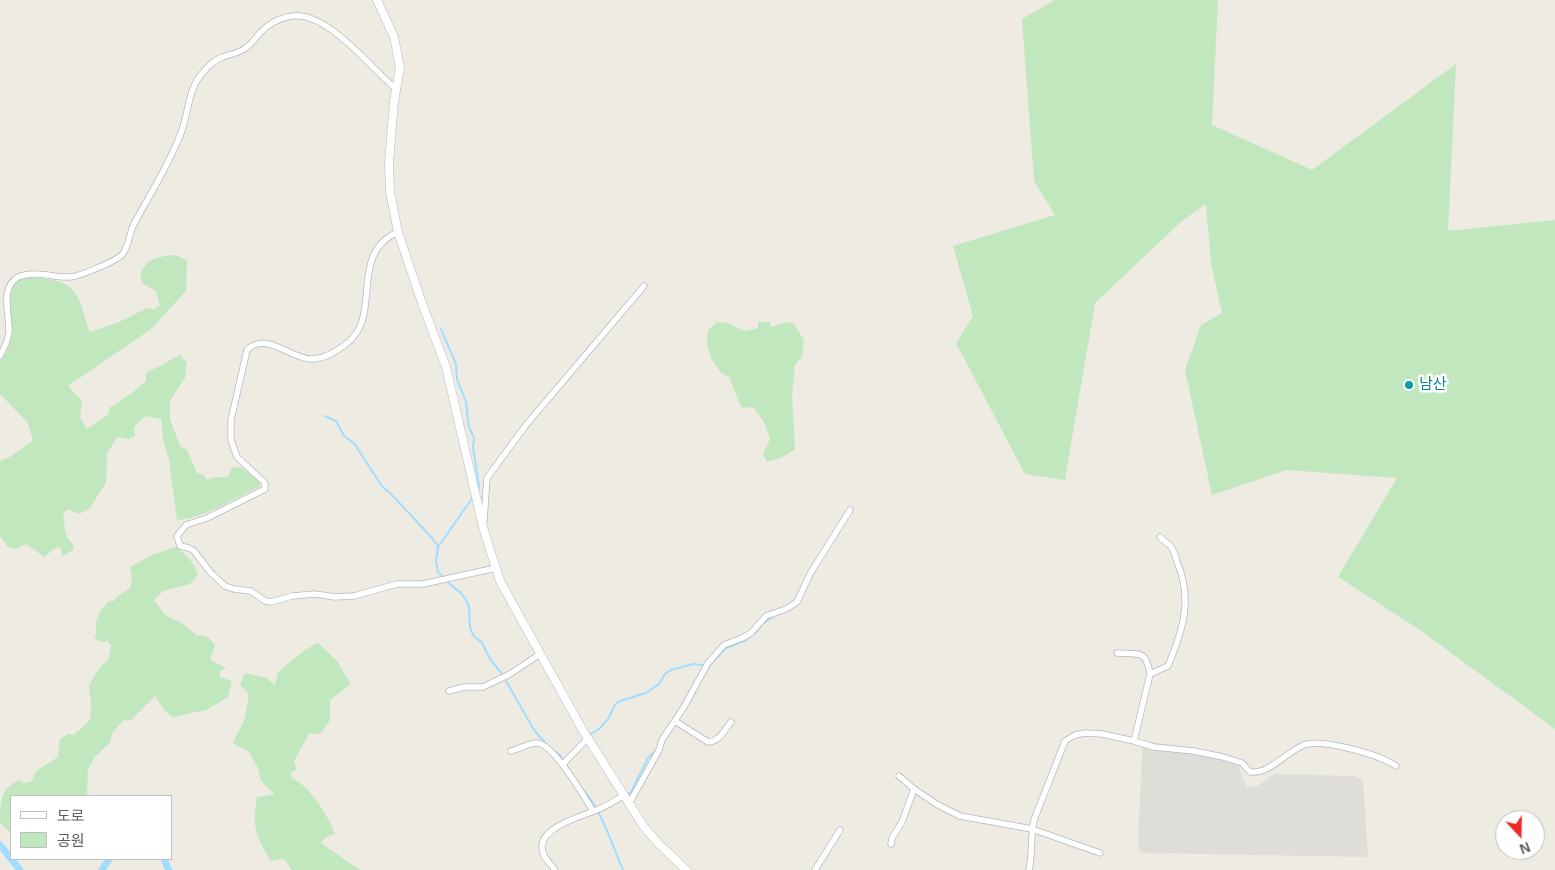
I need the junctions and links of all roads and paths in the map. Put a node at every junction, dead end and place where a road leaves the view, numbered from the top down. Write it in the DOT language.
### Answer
graph roads {
  1 [pos="377,0"];
  2 [pos="397,90"];
  3 [pos="398,232"];
  4 [pos="644,286"];
  5 [pos="0,356"];
  6 [pos="850,510"];
  7 [pos="483,526"];
  8 [pos="1160,538"];
  9 [pos="496,568"];
  10 [pos="1116,653"];
  11 [pos="540,654"];
  12 [pos="1150,674"];
  13 [pos="449,691"];
  14 [pos="675,721"];
  15 [pos="732,722"];
  16 [pos="587,737"];
  17 [pos="1134,740"];
  18 [pos="511,752"];
  19 [pos="563,764"];
  20 [pos="1396,766"];
  21 [pos="900,776"];
  22 [pos="914,789"];
  23 [pos="626,797"];
  24 [pos="593,811"];
  25 [pos="1032,829"];
  26 [pos="840,830"];
  27 [pos="891,844"];
  28 [pos="1100,853"];
  29 [pos="555,870"];
  30 [pos="686,870"];
  31 [pos="815,870"];
  32 [pos="1029,870"];
  1 -- 2 [label="main road"];
  2 -- 3 [label="main road"];
  2 -- 5 [label="street"];
  3 -- 7 [label="main road"];
  3 -- 9 [label="street"];
  4 -- 7 [label="street"];
  6 -- 14 [label="street"];
  7 -- 9 [label="main road"];
  8 -- 12 [label="street"];
  9 -- 11 [label="main road"];
  10 -- 12 [label="street"];
  11 -- 13 [label="street"];
  11 -- 16 [label="main road"];
  12 -- 17 [label="street"];
  14 -- 15 [label="street"];
  14 -- 23 [label="street"];
  16 -- 19 [label="street"];
  16 -- 23 [label="main road"];
  17 -- 20 [label="street"];
  17 -- 25 [label="street"];
  18 -- 19 [label="street"];
  19 -- 24 [label="street"];
  21 -- 22 [label="street"];
  22 -- 25 [label="street"];
  22 -- 27 [label="street"];
  23 -- 24 [label="street"];
  23 -- 30 [label="main road"];
  24 -- 29 [label="street"];
  25 -- 28 [label="street"];
  25 -- 32 [label="street"];
  26 -- 31 [label="street"];
}
